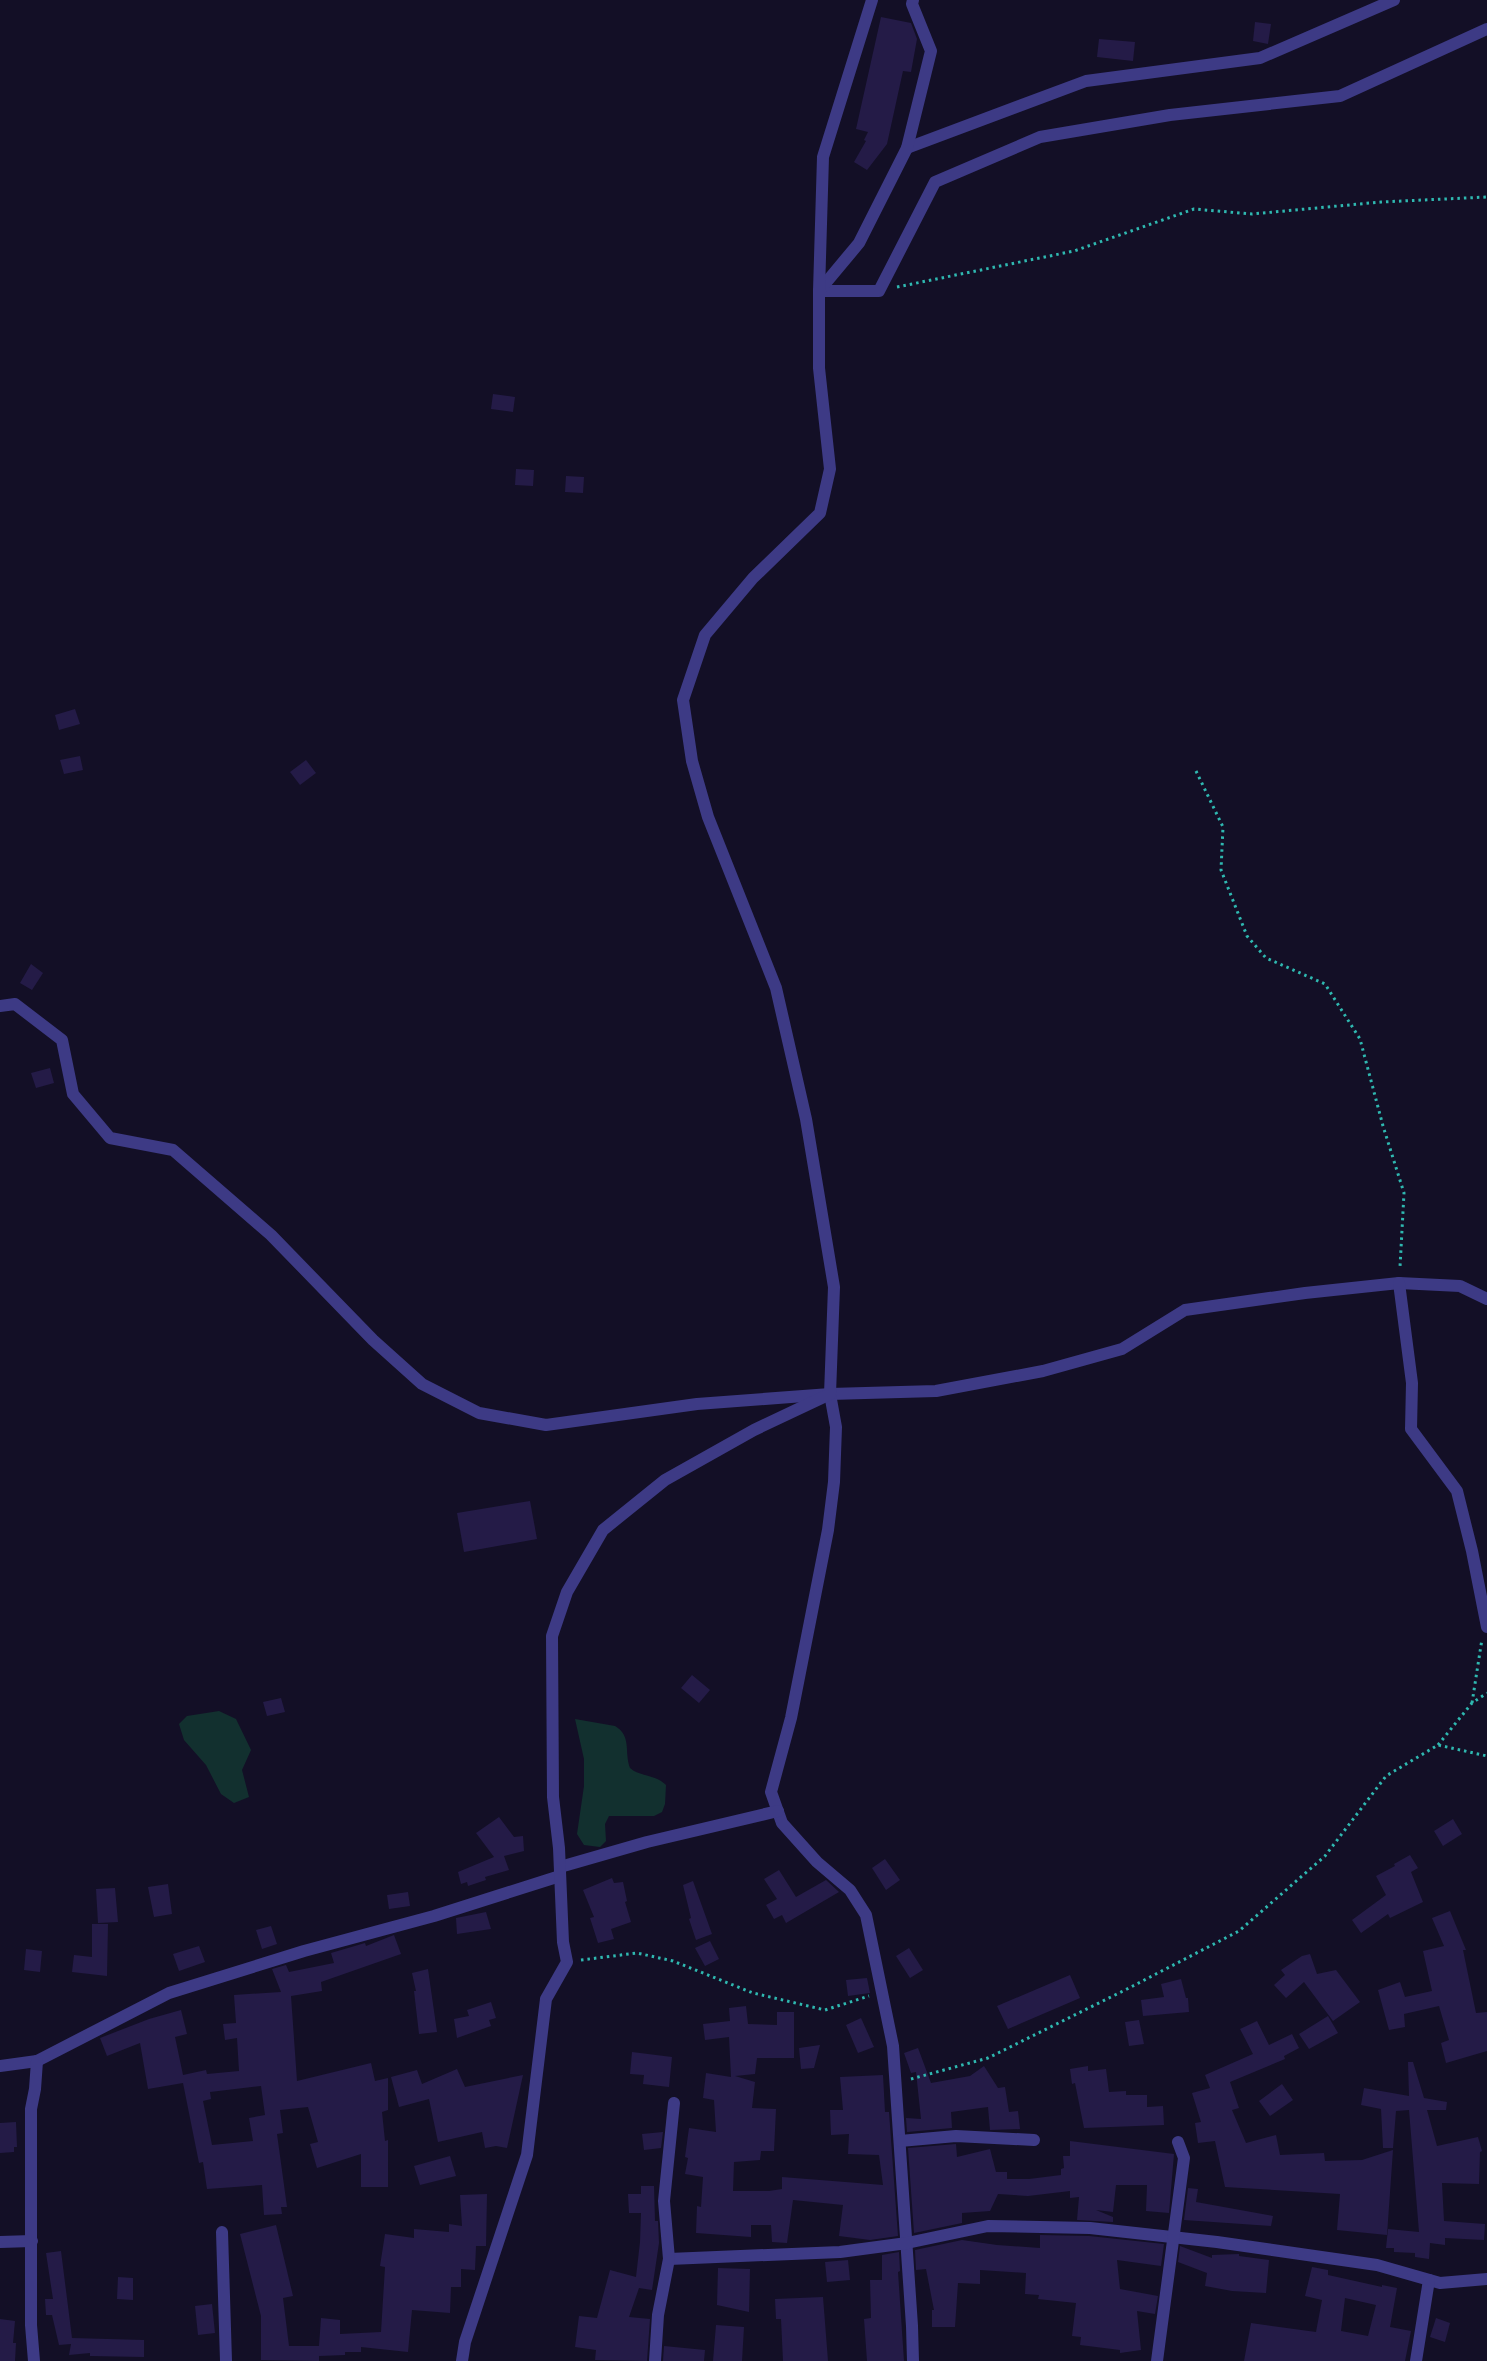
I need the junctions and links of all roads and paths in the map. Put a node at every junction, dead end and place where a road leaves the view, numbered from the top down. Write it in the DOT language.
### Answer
graph roads {
  1 [pos="872,0"];
  2 [pos="913,0"];
  3 [pos="1394,0"];
  4 [pos="1487,29"];
  5 [pos="908,148"];
  6 [pos="1487,197"];
  7 [pos="819,291"];
  8 [pos="879,291"];
  9 [pos="1196,771"];
  10 [pos="0,1006"];
  11 [pos="1400,1283"];
  12 [pos="1487,1299"];
  13 [pos="830,1394"];
  14 [pos="1486,1623"];
  15 [pos="1487,1693"];
  16 [pos="1472,1703"];
  17 [pos="1438,1745"];
  18 [pos="1487,1756"];
  19 [pos="778,1811"];
  20 [pos="560,1872"];
  21 [pos="566,1962"];
  22 [pos="881,1992"];
  23 [pos="37,2061"];
  24 [pos="0,2066"];
  25 [pos="896,2083"];
  26 [pos="674,2103"];
  27 [pos="1034,2140"];
  28 [pos="900,2141"];
  29 [pos="1178,2142"];
  30 [pos="222,2232"];
  31 [pos="1173,2237"];
  32 [pos="32,2241"];
  33 [pos="0,2242"];
  34 [pos="907,2243"];
  35 [pos="669,2259"];
  36 [pos="1487,2279"];
  37 [pos="1429,2280"];
  38 [pos="34,2361"];
  39 [pos="226,2361"];
  40 [pos="462,2361"];
  41 [pos="655,2361"];
  42 [pos="913,2361"];
  43 [pos="1157,2361"];
  44 [pos="1416,2361"];
  1 -- 7 [label="street"];
  2 -- 5 [label="street"];
  3 -- 5 [label="street"];
  4 -- 8 [label="street"];
  5 -- 7 [label="street"];
  6 -- 8 [label="path"];
  7 -- 8 [label="street"];
  7 -- 13 [label="street"];
  9 -- 11 [label="path"];
  10 -- 13 [label="street"];
  11 -- 12 [label="street"];
  11 -- 13 [label="street"];
  11 -- 14 [label="street"];
  13 -- 19 [label="street"];
  13 -- 20 [label="street"];
  14 -- 16 [label="path"];
  15 -- 16 [label="path"];
  16 -- 17 [label="path"];
  17 -- 18 [label="path"];
  17 -- 25 [label="path"];
  19 -- 20 [label="street"];
  19 -- 22 [label="street"];
  20 -- 21 [label="street"];
  20 -- 23 [label="street"];
  21 -- 22 [label="path"];
  21 -- 40 [label="street"];
  22 -- 25 [label="street"];
  23 -- 24 [label="street"];
  23 -- 32 [label="street"];
  25 -- 28 [label="street"];
  26 -- 35 [label="street"];
  27 -- 28 [label="street"];
  28 -- 34 [label="street"];
  29 -- 31 [label="street"];
  30 -- 39 [label="street"];
  31 -- 34 [label="street"];
  31 -- 37 [label="street"];
  31 -- 43 [label="street"];
  32 -- 33 [label="street"];
  32 -- 38 [label="street"];
  34 -- 35 [label="street"];
  34 -- 42 [label="street"];
  35 -- 41 [label="street"];
  36 -- 37 [label="street"];
  37 -- 44 [label="street"];
}
